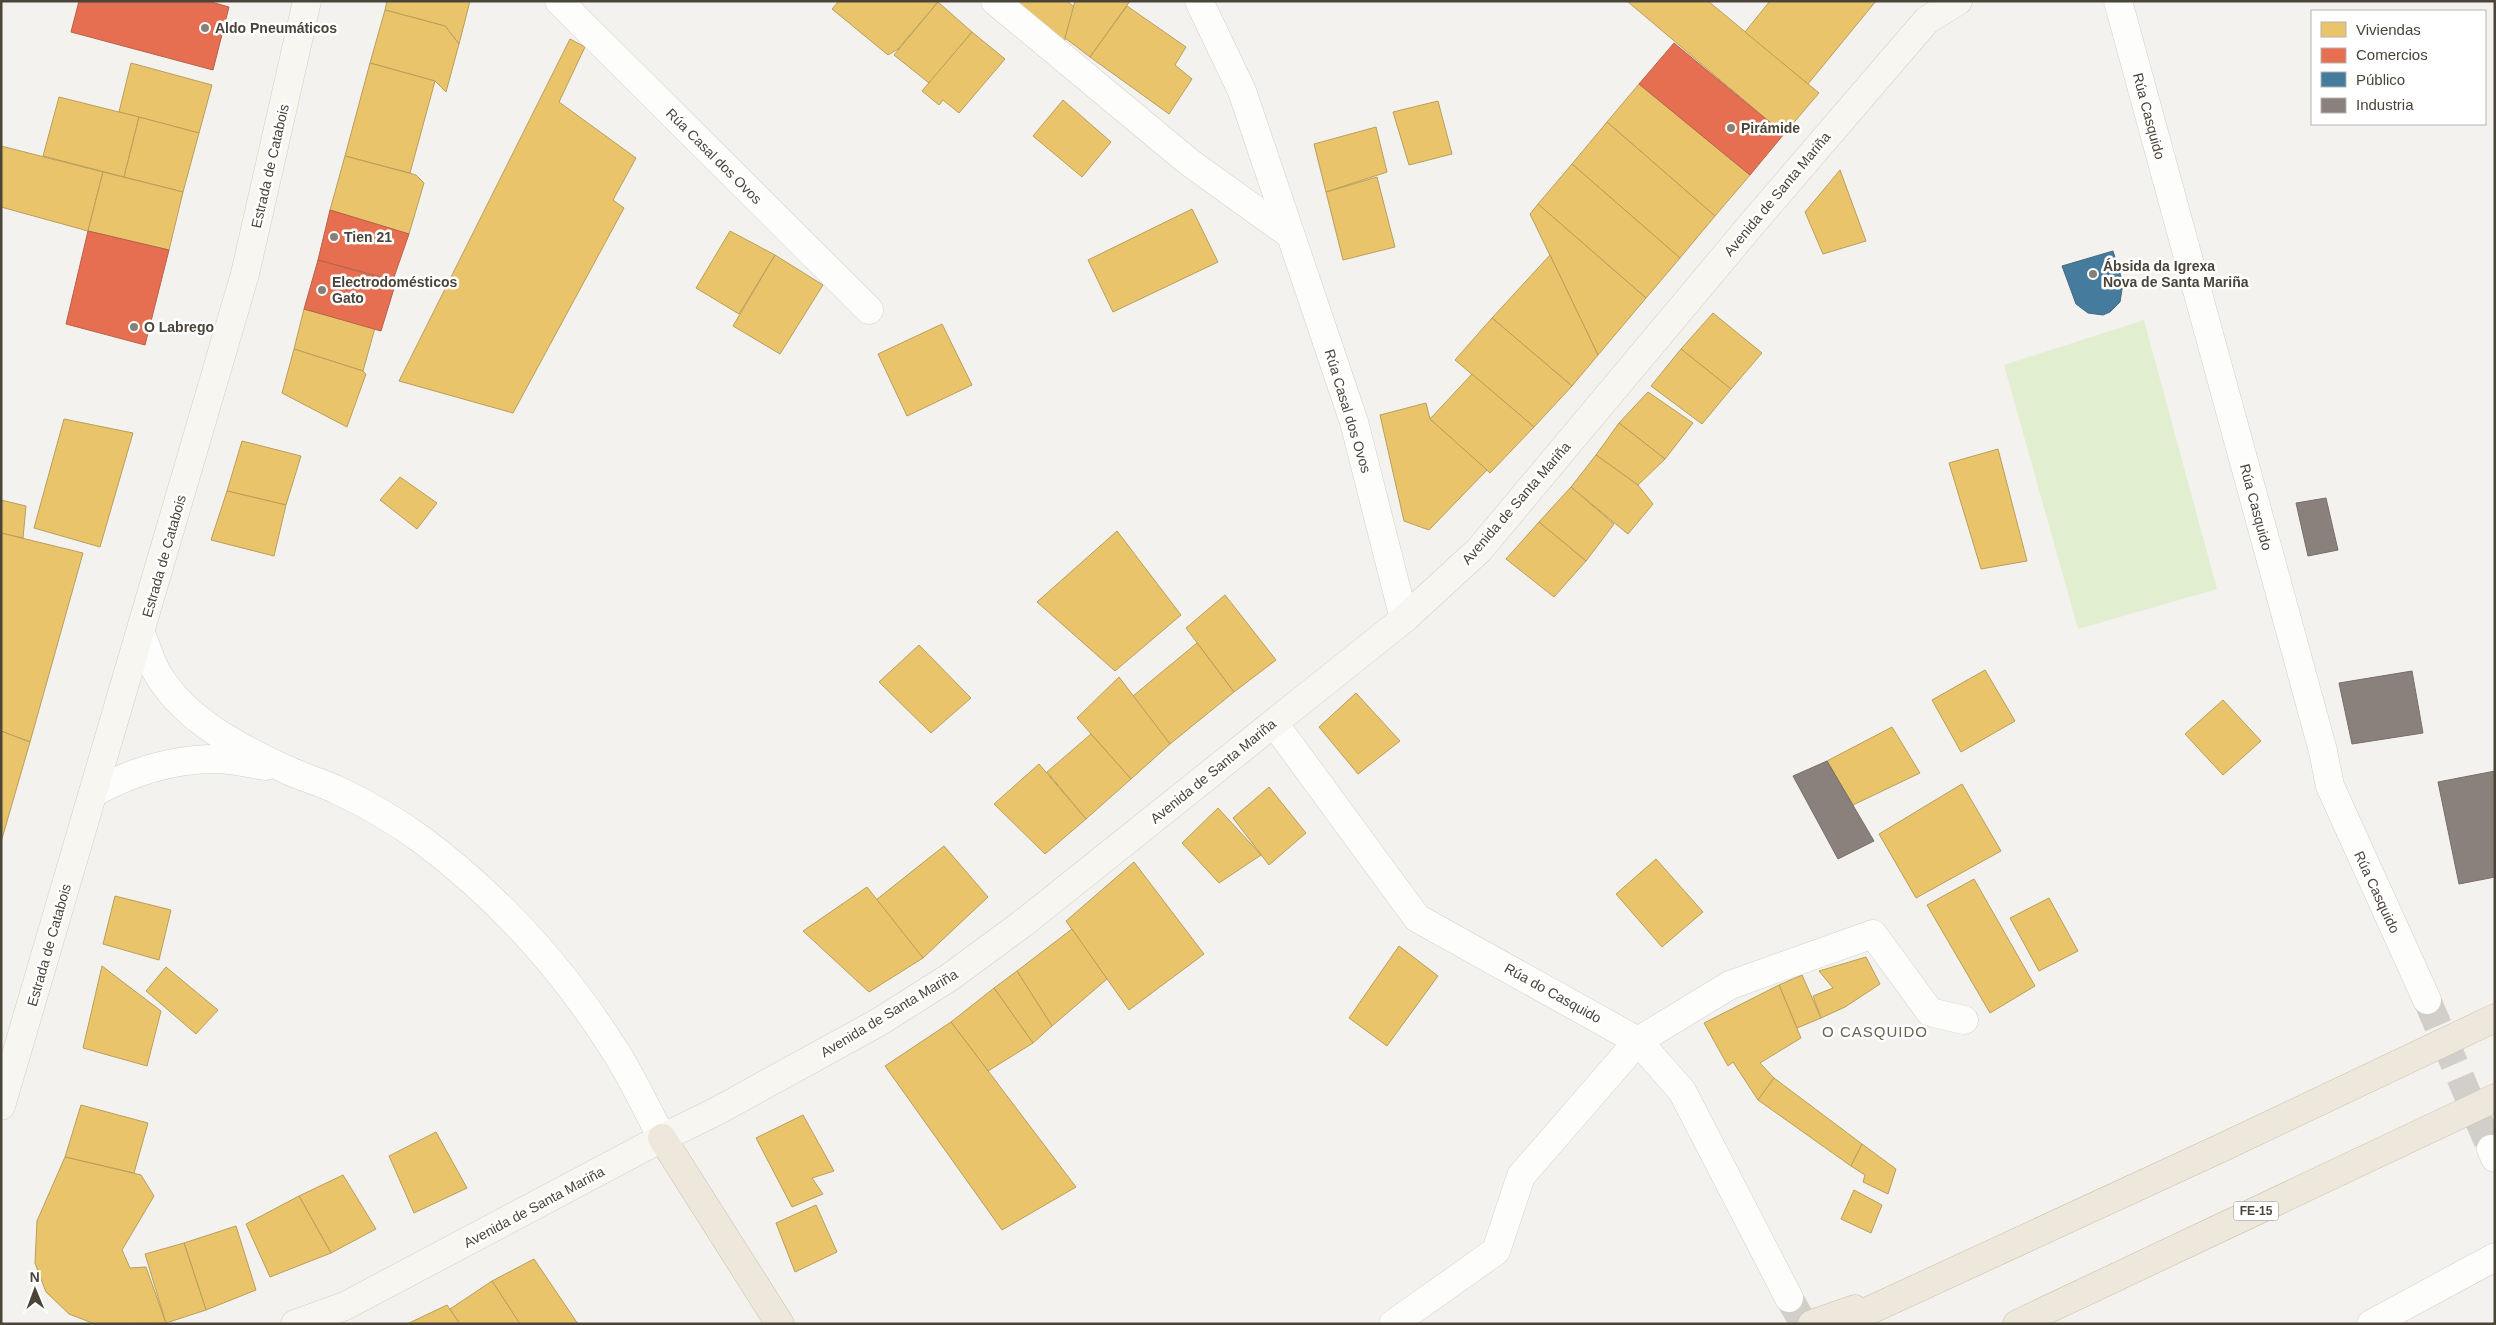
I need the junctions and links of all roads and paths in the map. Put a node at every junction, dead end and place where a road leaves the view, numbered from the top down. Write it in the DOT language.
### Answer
graph roads {
  1 [pos="307,1"];
  2 [pos="559,1"];
  3 [pos="995,1"];
  4 [pos="1199,1"];
  5 [pos="1958,1"];
  6 [pos="2118,1"];
  7 [pos="1289,234"];
  8 [pos="869,310"];
  9 [pos="1404,619"];
  10 [pos="141,634"];
  11 [pos="1274,723"];
  12 [pos="285,769"];
  13 [pos="93,793"];
  14 [pos="2427,1000"];
  15 [pos="2495,1018"];
  16 [pos="1964,1020"];
  17 [pos="1638,1041"];
  18 [pos="2495,1098"];
  19 [pos="1,1106"];
  20 [pos="662,1138"];
  21 [pos="2495,1257"];
  22 [pos="1922,1285"];
  23 [pos="1789,1298"];
  24 [pos="342,1315"];
  25 [pos="295,1324"];
  26 [pos="780,1324"];
  27 [pos="1393,1324"];
  28 [pos="1812,1324"];
  29 [pos="1840,1324"];
  30 [pos="2017,1324"];
  31 [pos="2371,1324"];
  1 -- 10 [label="street, Estrada de Catabois"];
  2 -- 8 [label="street, Rúa Casal dos Ovos"];
  3 -- 7 [label="street"];
  4 -- 7 [label="street, Rúa Casal dos Ovos"];
  5 -- 9 [label="street, Avenida de Santa Mariña"];
  6 -- 14 [label="street, Rúa Casquido"];
  7 -- 9 [label="street, Rúa Casal dos Ovos"];
  9 -- 11 [label="street, Avenida de Santa Mariña"];
  10 -- 12 [label="street"];
  10 -- 13 [label="street, Estrada de Catabois"];
  11 -- 17 [label="street, Rúa do Casquido"];
  11 -- 20 [label="street, Avenida de Santa Mariña"];
  12 -- 13 [label="street"];
  12 -- 20 [label="street"];
  13 -- 19 [label="street, Estrada de Catabois"];
  15 -- 22 [label="highway"];
  16 -- 17 [label="street"];
  17 -- 23 [label="street, Rúa do Casquido"];
  17 -- 27 [label="street"];
  18 -- 30 [label="highway, FE-15"];
  20 -- 24 [label="street, Avenida de Santa Mariña"];
  20 -- 26 [label="highway"];
  21 -- 31 [label="street"];
  22 -- 28 [label="highway"];
  22 -- 29 [label="highway"];
  24 -- 25 [label="street, Avenida de Santa Mariña"];
}
